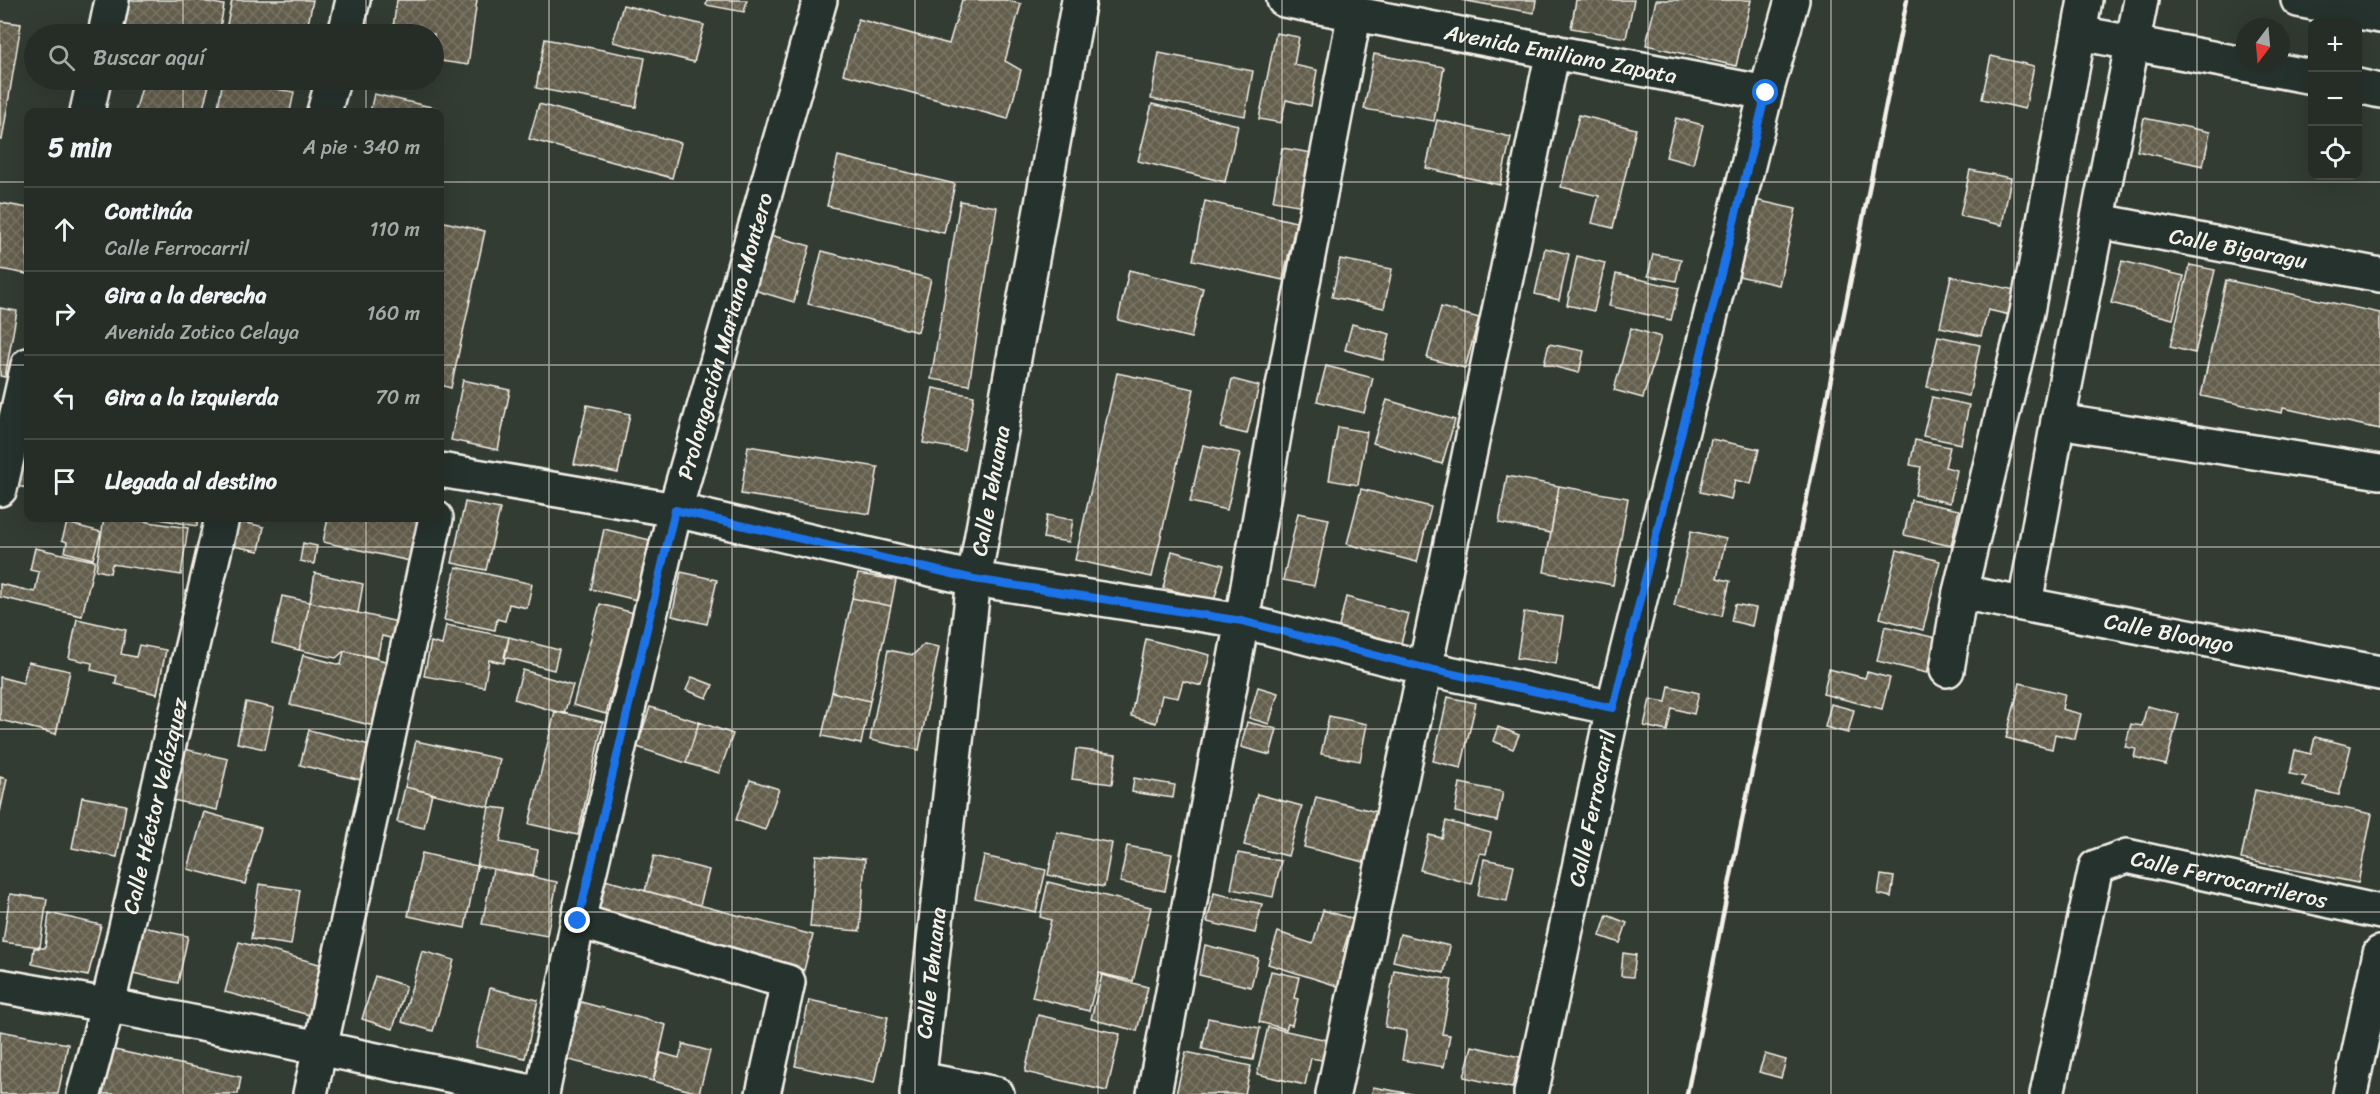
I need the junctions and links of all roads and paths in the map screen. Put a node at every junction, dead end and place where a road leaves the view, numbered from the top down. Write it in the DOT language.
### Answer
graph roads {
  1 [pos="112,0"];
  2 [pos="353,0"];
  3 [pos="820,0"];
  4 [pos="1079,0"];
  5 [pos="1284,0"];
  6 [pos="1792,0"];
  7 [pos="2085,0"];
  8 [pos="2141,0"];
  9 [pos="2298,0"];
  10 [pos="1355,12"];
  11 [pos="2380,16"];
  12 [pos="107,24"];
  13 [pos="347,24"];
  14 [pos="2079,33"];
  15 [pos="2133,43"];
  16 [pos="1553,51"];
  17 [pos="2308,77"];
  18 [pos="2362,87"];
  19 [pos="92,90"];
  20 [pos="330,90"];
  21 [pos="2380,90"];
  22 [pos="1766,93"];
  23 [pos="88,108"];
  24 [pos="325,108"];
  25 [pos="2099,221"];
  26 [pos="2380,275"];
  27 [pos="24,376"];
  28 [pos="16,397"];
  29 [pos="2058,421"];
  30 [pos="2380,472"];
  31 [pos="444,481"];
  32 [pos="0,489"];
  33 [pos="675,510"];
  34 [pos="221,522"];
  35 [pos="435,522"];
  36 [pos="974,579"];
  37 [pos="1960,592"];
  38 [pos="2025,604"];
  39 [pos="1242,621"];
  40 [pos="1425,668"];
  41 [pos="1947,670"];
  42 [pos="2380,673"];
  43 [pos="1613,708"];
  44 [pos="2380,912"];
  45 [pos="578,921"];
  46 [pos="2380,953"];
  47 [pos="0,986"];
  48 [pos="108,1004"];
  49 [pos="321,1050"];
  50 [pos="918,1087"];
  51 [pos="84,1094"];
  52 [pos="310,1094"];
  53 [pos="542,1094"];
  54 [pos="764,1094"];
  55 [pos="997,1094"];
  56 [pos="1154,1094"];
  57 [pos="1333,1094"];
  58 [pos="1531,1094"];
  59 [pos="2047,1094"];
  60 [pos="2350,1094"];
  1 -- 12 [label="street"];
  2 -- 13 [label="street"];
  3 -- 33 [label="street, Prolongación Mariano Montero"];
  4 -- 36 [label="street, Calle Tehuana"];
  5 -- 10 [label="street, Avenida Emiliano Zapata"];
  6 -- 22 [label="street, Calle Ferrocarril"];
  7 -- 14 [label="street"];
  8 -- 15 [label="street"];
  9 -- 11 [label="street"];
  10 -- 16 [label="street, Avenida Emiliano Zapata"];
  10 -- 39 [label="street"];
  14 -- 15 [label="street"];
  14 -- 37 [label="street"];
  15 -- 17 [label="street"];
  15 -- 25 [label="street"];
  16 -- 22 [label="street, Avenida Emiliano Zapata"];
  16 -- 40 [label="street"];
  18 -- 21 [label="street"];
  19 -- 23 [label="street"];
  20 -- 24 [label="street"];
  22 -- 43 [label="street, Calle Ferrocarril"];
  25 -- 26 [label="street, Calle Bigaragu"];
  25 -- 29 [label="street"];
  27 -- 28 [label="street"];
  28 -- 32 [label="street"];
  29 -- 30 [label="street"];
  29 -- 38 [label="street"];
  31 -- 33 [label="street"];
  33 -- 36 [label="street"];
  33 -- 45 [label="street, Prolongación Mariano Montero"];
  34 -- 48 [label="street, Calle Héctor Velázquez"];
  35 -- 49 [label="street"];
  36 -- 39 [label="street"];
  36 -- 50 [label="street, Calle Tehuana"];
  37 -- 38 [label="street, Calle Bloongo"];
  37 -- 41 [label="street"];
  38 -- 42 [label="street, Calle Bloongo"];
  39 -- 40 [label="street"];
  39 -- 56 [label="street"];
  40 -- 43 [label="street"];
  40 -- 57 [label="street"];
  43 -- 58 [label="street, Calle Ferrocarril"];
  44 -- 59 [label="street, Calle Ferrocarrileros"];
  45 -- 53 [label="street, Prolongación Mariano Montero"];
  45 -- 54 [label="street"];
  46 -- 60 [label="street"];
  47 -- 48 [label="street"];
  48 -- 49 [label="street"];
  48 -- 51 [label="street, Calle Héctor Velázquez"];
  49 -- 52 [label="street"];
  49 -- 53 [label="street"];
  50 -- 55 [label="street"];
}
